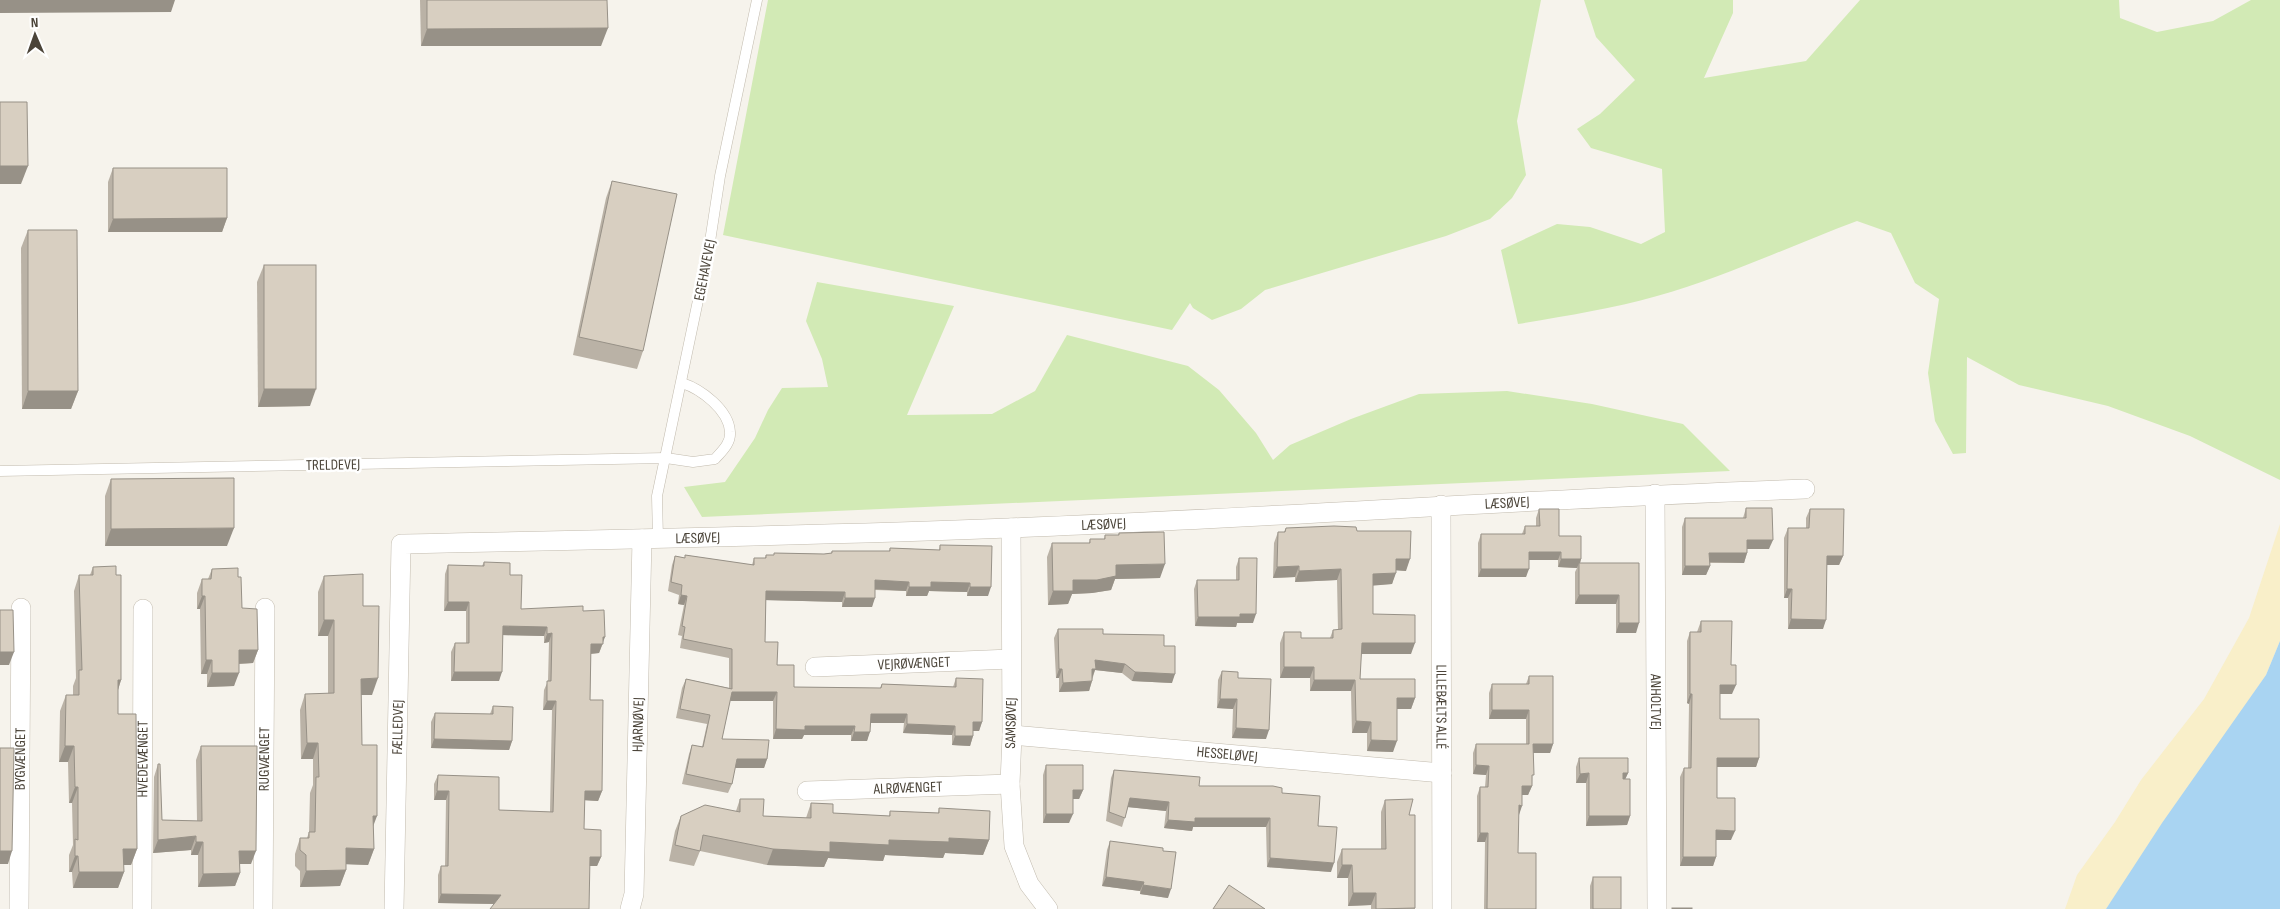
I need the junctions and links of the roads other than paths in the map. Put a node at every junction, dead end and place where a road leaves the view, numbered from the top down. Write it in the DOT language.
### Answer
graph roads {
  1 [pos="757,0"];
  2 [pos="682,384"];
  3 [pos="666,458"];
  4 [pos="0,471"];
  5 [pos="1805,489"];
  6 [pos="1655,494"];
  7 [pos="1441,505"];
  8 [pos="1011,528"];
  9 [pos="650,539"];
  10 [pos="401,544"];
  11 [pos="21,608"];
  12 [pos="265,608"];
  13 [pos="143,609"];
  14 [pos="1011,659"];
  15 [pos="815,667"];
  16 [pos="1012,735"];
  17 [pos="1442,773"];
  18 [pos="1010,784"];
  19 [pos="807,792"];
  20 [pos="19,909"];
  21 [pos="142,909"];
  22 [pos="263,909"];
  23 [pos="394,909"];
  24 [pos="630,909"];
  25 [pos="1048,909"];
  26 [pos="1442,909"];
  27 [pos="1656,909"];
  1 -- 2 [label="lane, EGEHAVEVEJ"];
  2 -- 3 [label="lane, EGEHAVEVEJ"];
  2 -- 3 [label="lane, TRELDEVEJ"];
  3 -- 4 [label="lane, TRELDEVEJ"];
  3 -- 9 [label="lane, EGEHAVEVEJ"];
  5 -- 6 [label="street, LÆSØVEJ"];
  6 -- 7 [label="street, LÆSØVEJ"];
  6 -- 27 [label="street, ANHOLTVEJ"];
  7 -- 8 [label="street, LÆSØVEJ"];
  7 -- 17 [label="street, LILLEBÆLTS ALLÉ"];
  8 -- 9 [label="street, LÆSØVEJ"];
  8 -- 14 [label="street, SAMSØVEJ"];
  9 -- 10 [label="street, LÆSØVEJ"];
  9 -- 24 [label="street, HJARNØVEJ"];
  10 -- 23 [label="street, FÆLLEDVEJ"];
  11 -- 20 [label="street, BYGVÆNGET"];
  12 -- 22 [label="street, RUGVÆNGET"];
  13 -- 21 [label="street, HVEDEVÆNGET"];
  14 -- 15 [label="street, VEJRØVÆNGET"];
  14 -- 16 [label="street, SAMSØVEJ"];
  16 -- 17 [label="street, HESSELØVEJ"];
  16 -- 18 [label="street, SAMSØVEJ"];
  17 -- 26 [label="street, LILLEBÆLTS ALLÉ"];
  18 -- 19 [label="street, ALRØVÆNGET"];
  18 -- 25 [label="street, SAMSØVEJ"];
}
